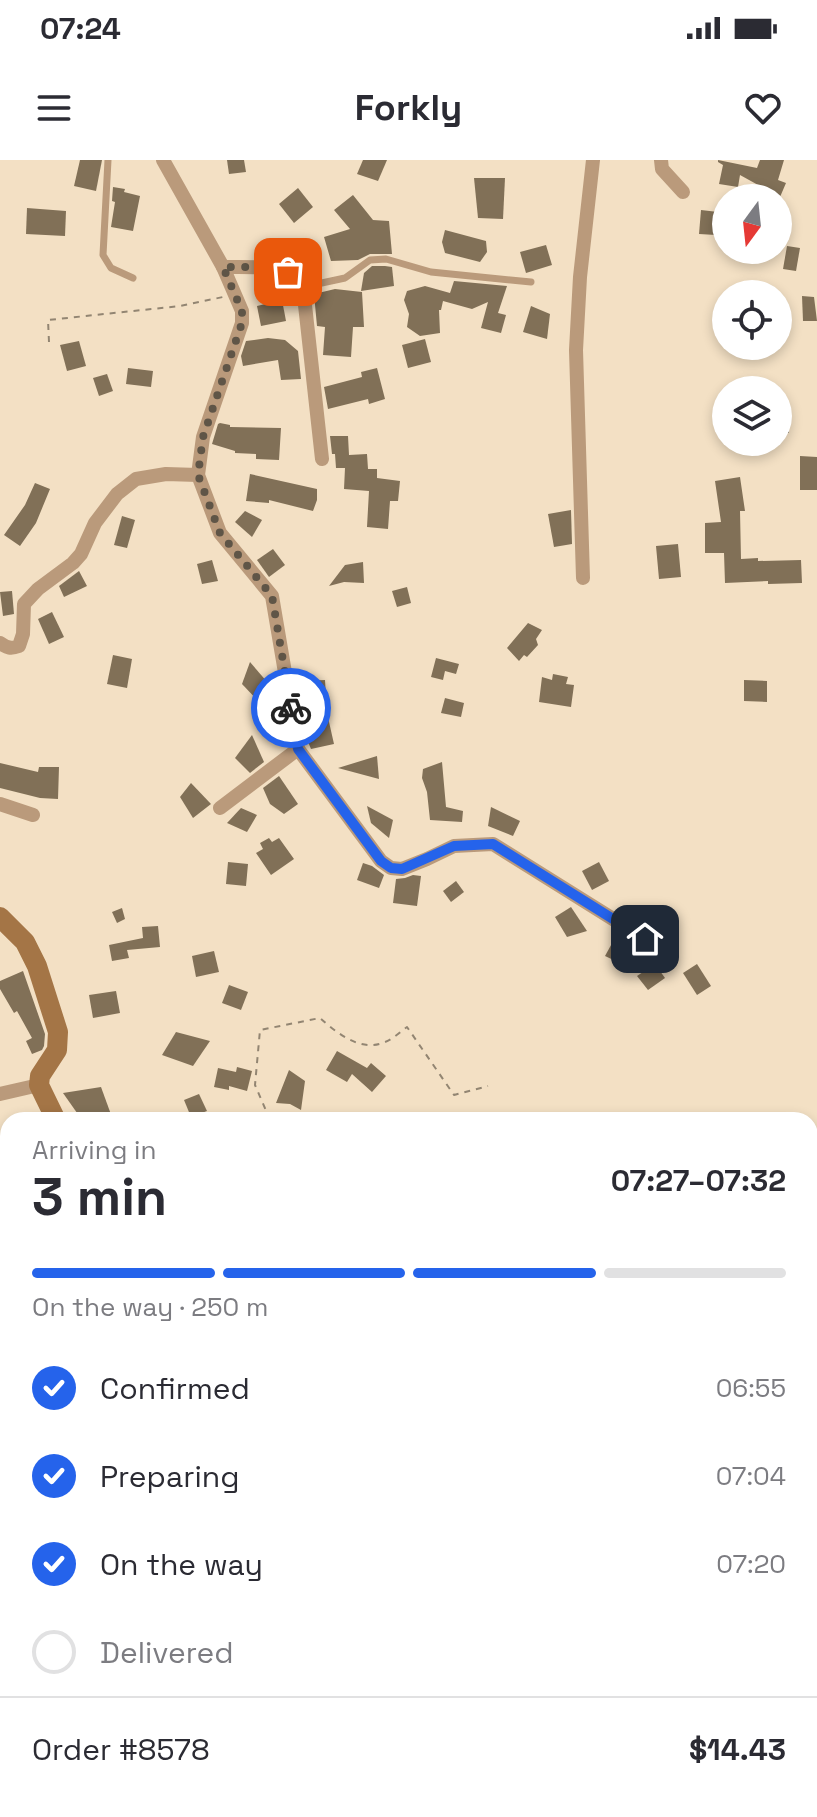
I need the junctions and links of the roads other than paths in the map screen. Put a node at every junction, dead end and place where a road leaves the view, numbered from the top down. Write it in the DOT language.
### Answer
graph roads {
  1 [pos="108,160"];
  2 [pos="163,160"];
  3 [pos="593,160"];
  4 [pos="661,160"];
  5 [pos="683,192"];
  6 [pos="223,267"];
  7 [pos="133,278"];
  8 [pos="531,282"];
  9 [pos="303,287"];
  10 [pos="322,459"];
  11 [pos="198,475"];
  12 [pos="583,578"];
  13 [pos="0,643"];
  14 [pos="298,749"];
  15 [pos="0,804"];
  16 [pos="220,808"];
  17 [pos="33,815"];
  18 [pos="0,917"];
  19 [pos="645,939"];
  20 [pos="39,1085"];
  21 [pos="0,1094"];
  22 [pos="52,1112"];
  1 -- 7 [label="lane"];
  2 -- 6 [label="street"];
  3 -- 12 [label="street"];
  4 -- 5 [label="street"];
  6 -- 9 [label="street"];
  6 -- 11 [label="street"];
  8 -- 9 [label="lane"];
  9 -- 10 [label="street"];
  11 -- 13 [label="street"];
  11 -- 14 [label="street"];
  14 -- 16 [label="street"];
  14 -- 19 [label="street"];
  15 -- 17 [label="street"];
  18 -- 20 [label="street"];
  20 -- 21 [label="street"];
  20 -- 22 [label="street"];
}
